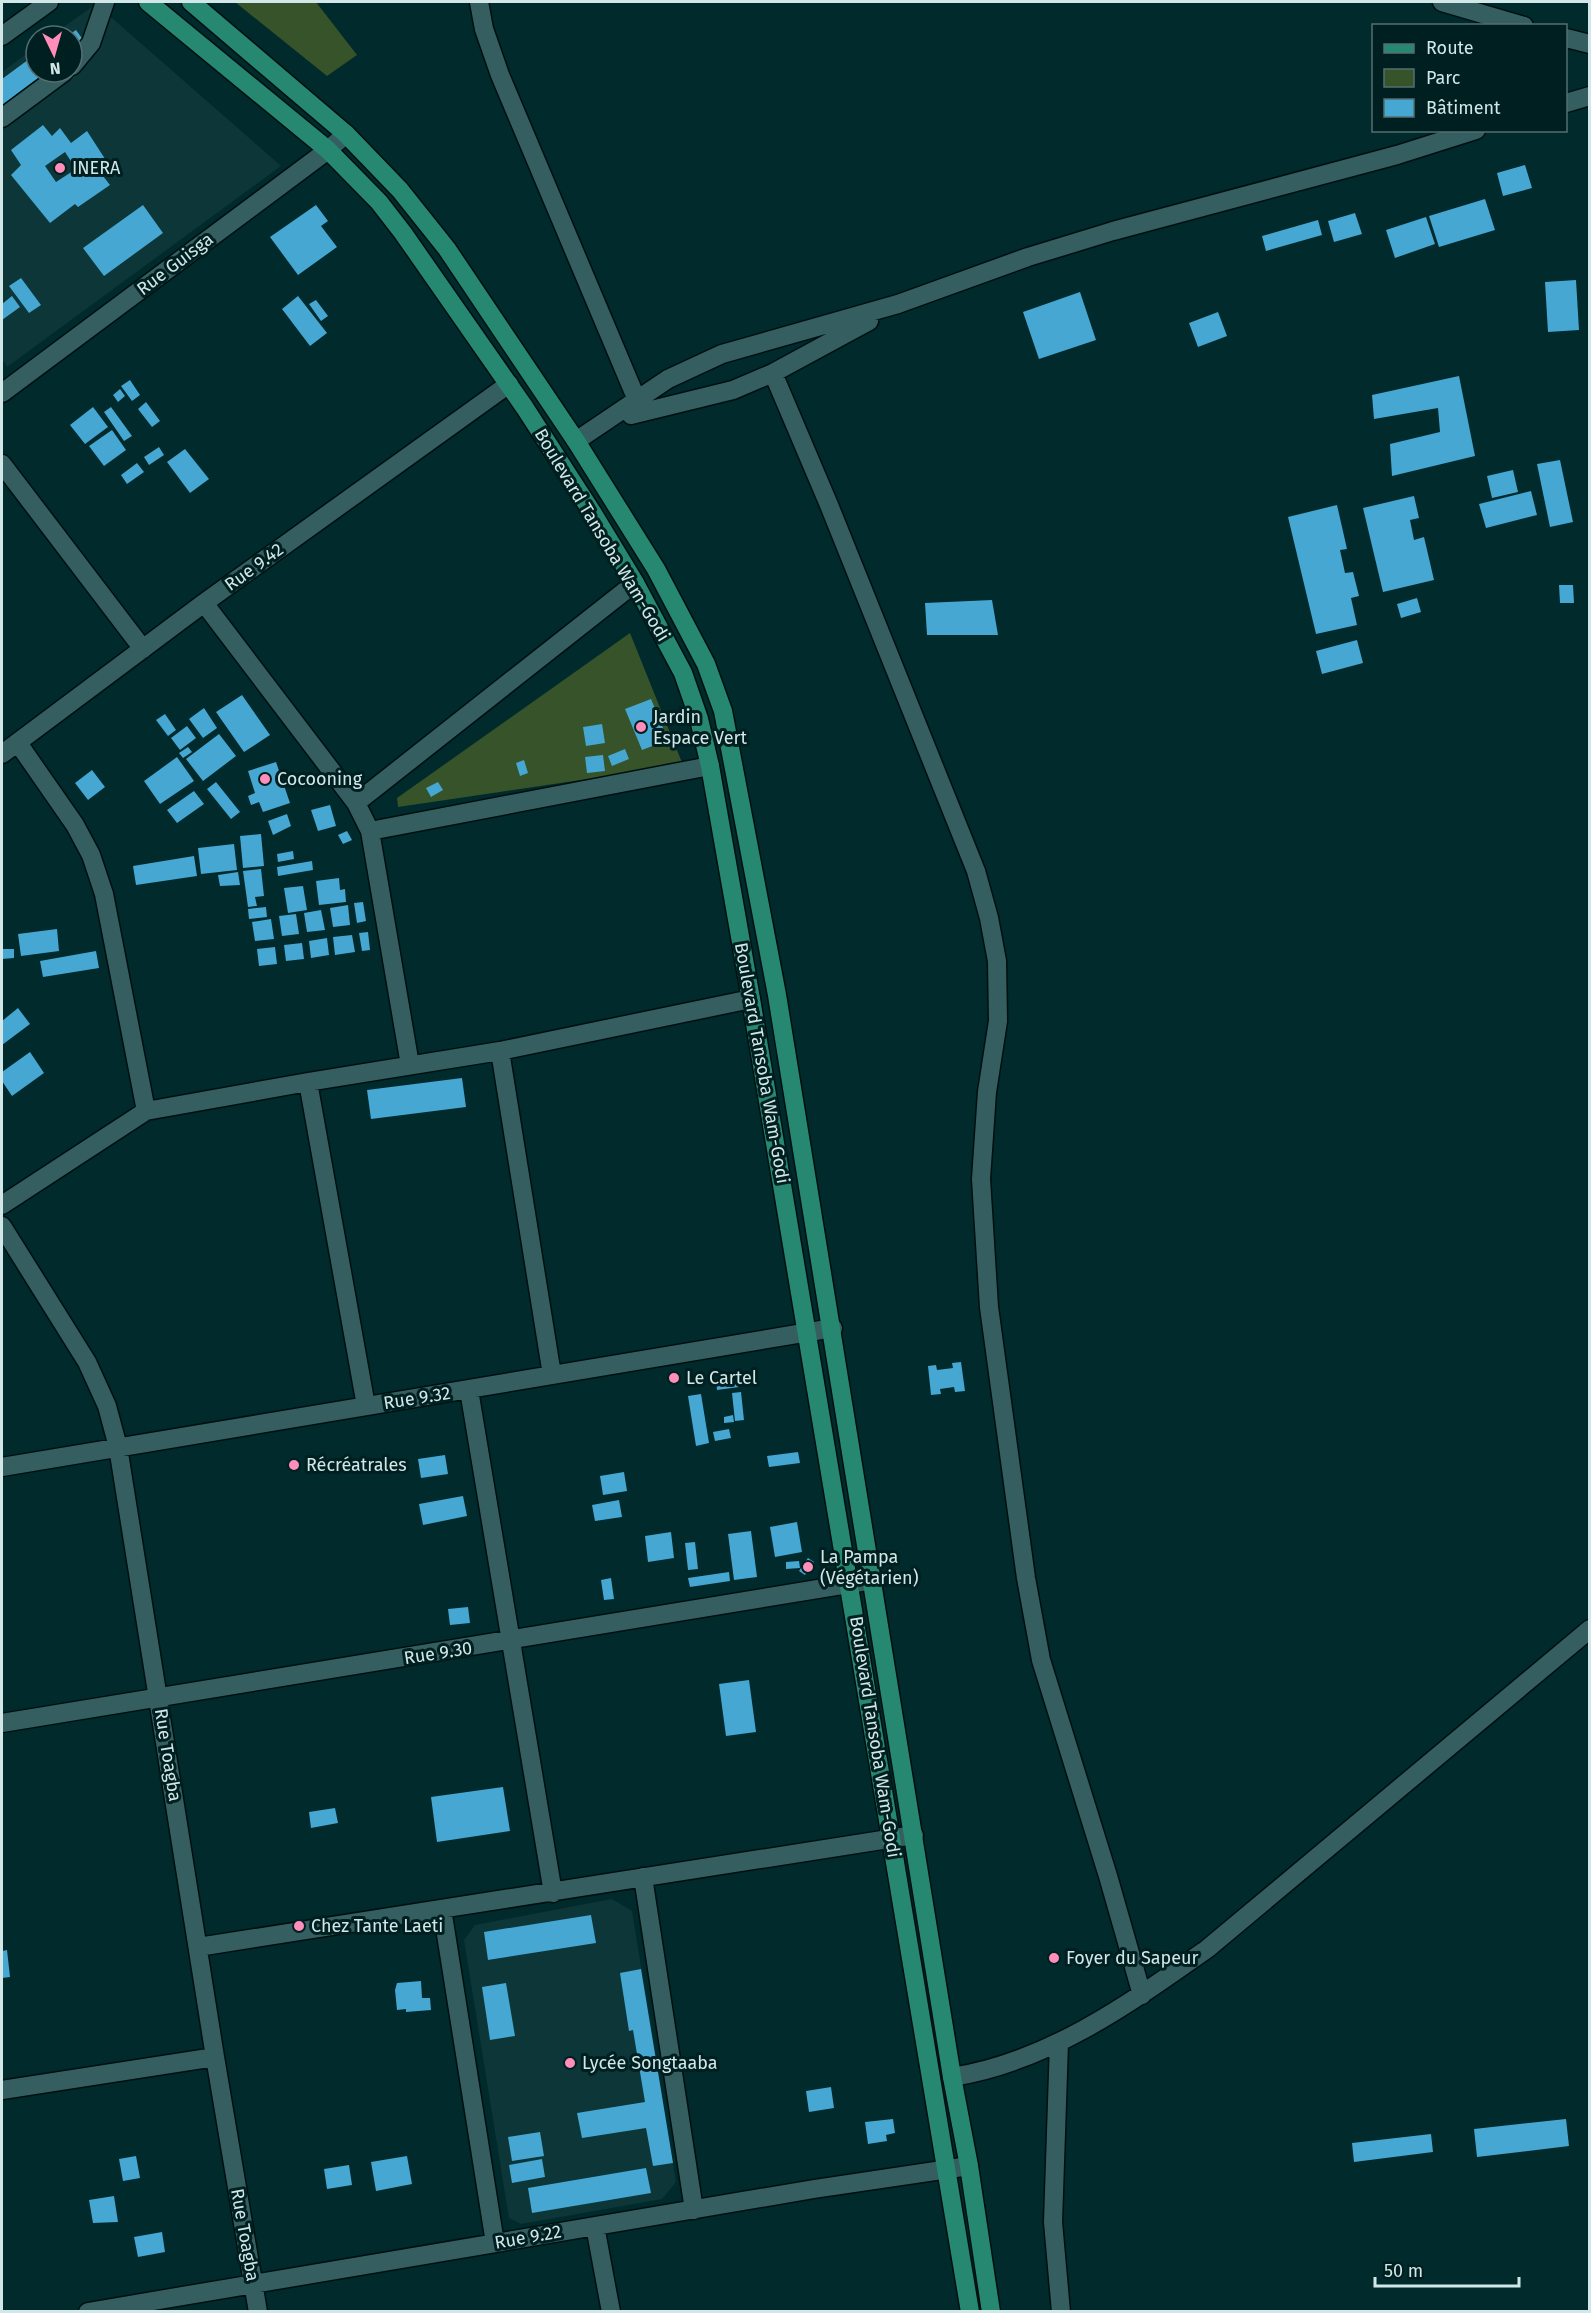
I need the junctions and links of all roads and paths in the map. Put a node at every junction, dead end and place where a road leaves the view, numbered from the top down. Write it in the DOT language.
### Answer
graph roads {
  1 [pos="49,2"];
  2 [pos="105,2"];
  3 [pos="148,2"];
  4 [pos="191,2"];
  5 [pos="479,2"];
  6 [pos="1442,2"];
  7 [pos="1517,24"];
  8 [pos="2,36"];
  9 [pos="1567,38"];
  10 [pos="1590,45"];
  11 [pos="84,52"];
  12 [pos="48,84"];
  13 [pos="1590,96"];
  14 [pos="1567,104"];
  15 [pos="2,118"];
  16 [pos="1470,132"];
  17 [pos="346,134"];
  18 [pos="328,150"];
  19 [pos="898,304"];
  20 [pos="773,373"];
  21 [pos="509,384"];
  22 [pos="2,390"];
  23 [pos="640,405"];
  24 [pos="576,441"];
  25 [pos="2,464"];
  26 [pos="635,584"];
  27 [pos="204,603"];
  28 [pos="143,649"];
  29 [pos="18,743"];
  30 [pos="2,754"];
  31 [pos="710,766"];
  32 [pos="356,803"];
  33 [pos="370,831"];
  34 [pos="751,999"];
  35 [pos="500,1052"];
  36 [pos="410,1065"];
  37 [pos="308,1082"];
  38 [pos="146,1111"];
  39 [pos="2,1205"];
  40 [pos="2,1227"];
  41 [pos="833,1328"];
  42 [pos="807,1333"];
  43 [pos="552,1375"];
  44 [pos="469,1390"];
  45 [pos="366,1406"];
  46 [pos="118,1447"];
  47 [pos="2,1467"];
  48 [pos="873,1580"];
  49 [pos="850,1584"];
  50 [pos="1590,1629"];
  51 [pos="511,1641"];
  52 [pos="158,1697"];
  53 [pos="2,1723"];
  54 [pos="914,1835"];
  55 [pos="892,1838"];
  56 [pos="643,1877"];
  57 [pos="553,1893"];
  58 [pos="442,1909"];
  59 [pos="198,1947"];
  60 [pos="1142,1995"];
  61 [pos="1059,2043"];
  62 [pos="215,2057"];
  63 [pos="952,2077"];
  64 [pos="2,2090"];
  65 [pos="969,2166"];
  66 [pos="945,2168"];
  67 [pos="694,2210"];
  68 [pos="595,2226"];
  69 [pos="495,2243"];
  70 [pos="254,2284"];
  71 [pos="88,2312"];
  72 [pos="258,2312"];
  73 [pos="611,2312"];
  74 [pos="970,2312"];
  75 [pos="991,2312"];
  76 [pos="1061,2312"];
  1 -- 8 [label="street"];
  2 -- 11 [label="street"];
  3 -- 18 [label="main road, Boulevard Tansoba Wam-Godi"];
  4 -- 17 [label="main road, Boulevard Tansoba Wam-Godi"];
  5 -- 23 [label="street"];
  6 -- 7 [label="street"];
  9 -- 10 [label="street"];
  12 -- 15 [label="street"];
  13 -- 14 [label="street"];
  16 -- 19 [label="street"];
  17 -- 18 [label="street, Rue Guisga"];
  17 -- 24 [label="main road, Boulevard Tansoba Wam-Godi"];
  18 -- 21 [label="main road, Boulevard Tansoba Wam-Godi"];
  18 -- 22 [label="street, Rue Guisga"];
  19 -- 20 [label="street"];
  19 -- 23 [label="street"];
  20 -- 23 [label="street"];
  20 -- 60 [label="street"];
  21 -- 26 [label="main road, Boulevard Tansoba Wam-Godi"];
  21 -- 27 [label="street, Rue 9.42"];
  23 -- 24 [label="street"];
  24 -- 41 [label="main road, Boulevard Tansoba Wam-Godi"];
  25 -- 28 [label="street"];
  26 -- 31 [label="main road, Boulevard Tansoba Wam-Godi"];
  26 -- 32 [label="street"];
  27 -- 28 [label="street, Rue 9.42"];
  27 -- 32 [label="street"];
  28 -- 29 [label="street, Rue 9.42"];
  29 -- 30 [label="street, Rue 9.42"];
  29 -- 38 [label="street"];
  31 -- 33 [label="street"];
  31 -- 34 [label="main road, Boulevard Tansoba Wam-Godi"];
  32 -- 33 [label="street"];
  33 -- 36 [label="street"];
  34 -- 35 [label="street"];
  34 -- 42 [label="main road, Boulevard Tansoba Wam-Godi"];
  35 -- 36 [label="street"];
  35 -- 43 [label="street"];
  36 -- 37 [label="street"];
  37 -- 38 [label="street"];
  37 -- 45 [label="street"];
  38 -- 39 [label="street"];
  40 -- 46 [label="street, Rue Toagba"];
  41 -- 42 [label="street, Rue 9.32"];
  41 -- 48 [label="main road, Boulevard Tansoba Wam-Godi"];
  42 -- 43 [label="street, Rue 9.32"];
  42 -- 49 [label="main road, Boulevard Tansoba Wam-Godi"];
  43 -- 44 [label="street, Rue 9.32"];
  44 -- 45 [label="street, Rue 9.32"];
  44 -- 51 [label="street"];
  45 -- 46 [label="street, Rue 9.32"];
  46 -- 47 [label="street, Rue 9.32"];
  46 -- 52 [label="street, Rue Toagba"];
  48 -- 49 [label="street, Rue 9.30"];
  48 -- 54 [label="main road, Boulevard Tansoba Wam-Godi"];
  49 -- 51 [label="street, Rue 9.30"];
  49 -- 55 [label="main road, Boulevard Tansoba Wam-Godi"];
  50 -- 60 [label="street"];
  51 -- 52 [label="street, Rue 9.30"];
  51 -- 57 [label="street"];
  52 -- 53 [label="street, Rue 9.30"];
  52 -- 59 [label="street, Rue Toagba"];
  54 -- 55 [label="street"];
  54 -- 63 [label="main road, Boulevard Tansoba Wam-Godi"];
  55 -- 56 [label="street"];
  55 -- 66 [label="main road, Boulevard Tansoba Wam-Godi"];
  56 -- 57 [label="street"];
  56 -- 67 [label="street"];
  57 -- 58 [label="street"];
  58 -- 59 [label="street"];
  58 -- 69 [label="street"];
  59 -- 62 [label="street, Rue Toagba"];
  60 -- 61 [label="street"];
  61 -- 63 [label="street"];
  61 -- 76 [label="street"];
  62 -- 64 [label="street"];
  62 -- 70 [label="street, Rue Toagba"];
  63 -- 65 [label="main road, Boulevard Tansoba Wam-Godi"];
  65 -- 66 [label="street, Rue 9.22"];
  65 -- 75 [label="main road, Boulevard Tansoba Wam-Godi"];
  66 -- 67 [label="street, Rue 9.22"];
  66 -- 74 [label="main road, Boulevard Tansoba Wam-Godi"];
  67 -- 68 [label="street, Rue 9.22"];
  68 -- 69 [label="street, Rue 9.22"];
  68 -- 73 [label="street"];
  69 -- 70 [label="street, Rue 9.22"];
  70 -- 71 [label="street, Rue 9.22"];
  70 -- 72 [label="street, Rue Toagba"];
}
